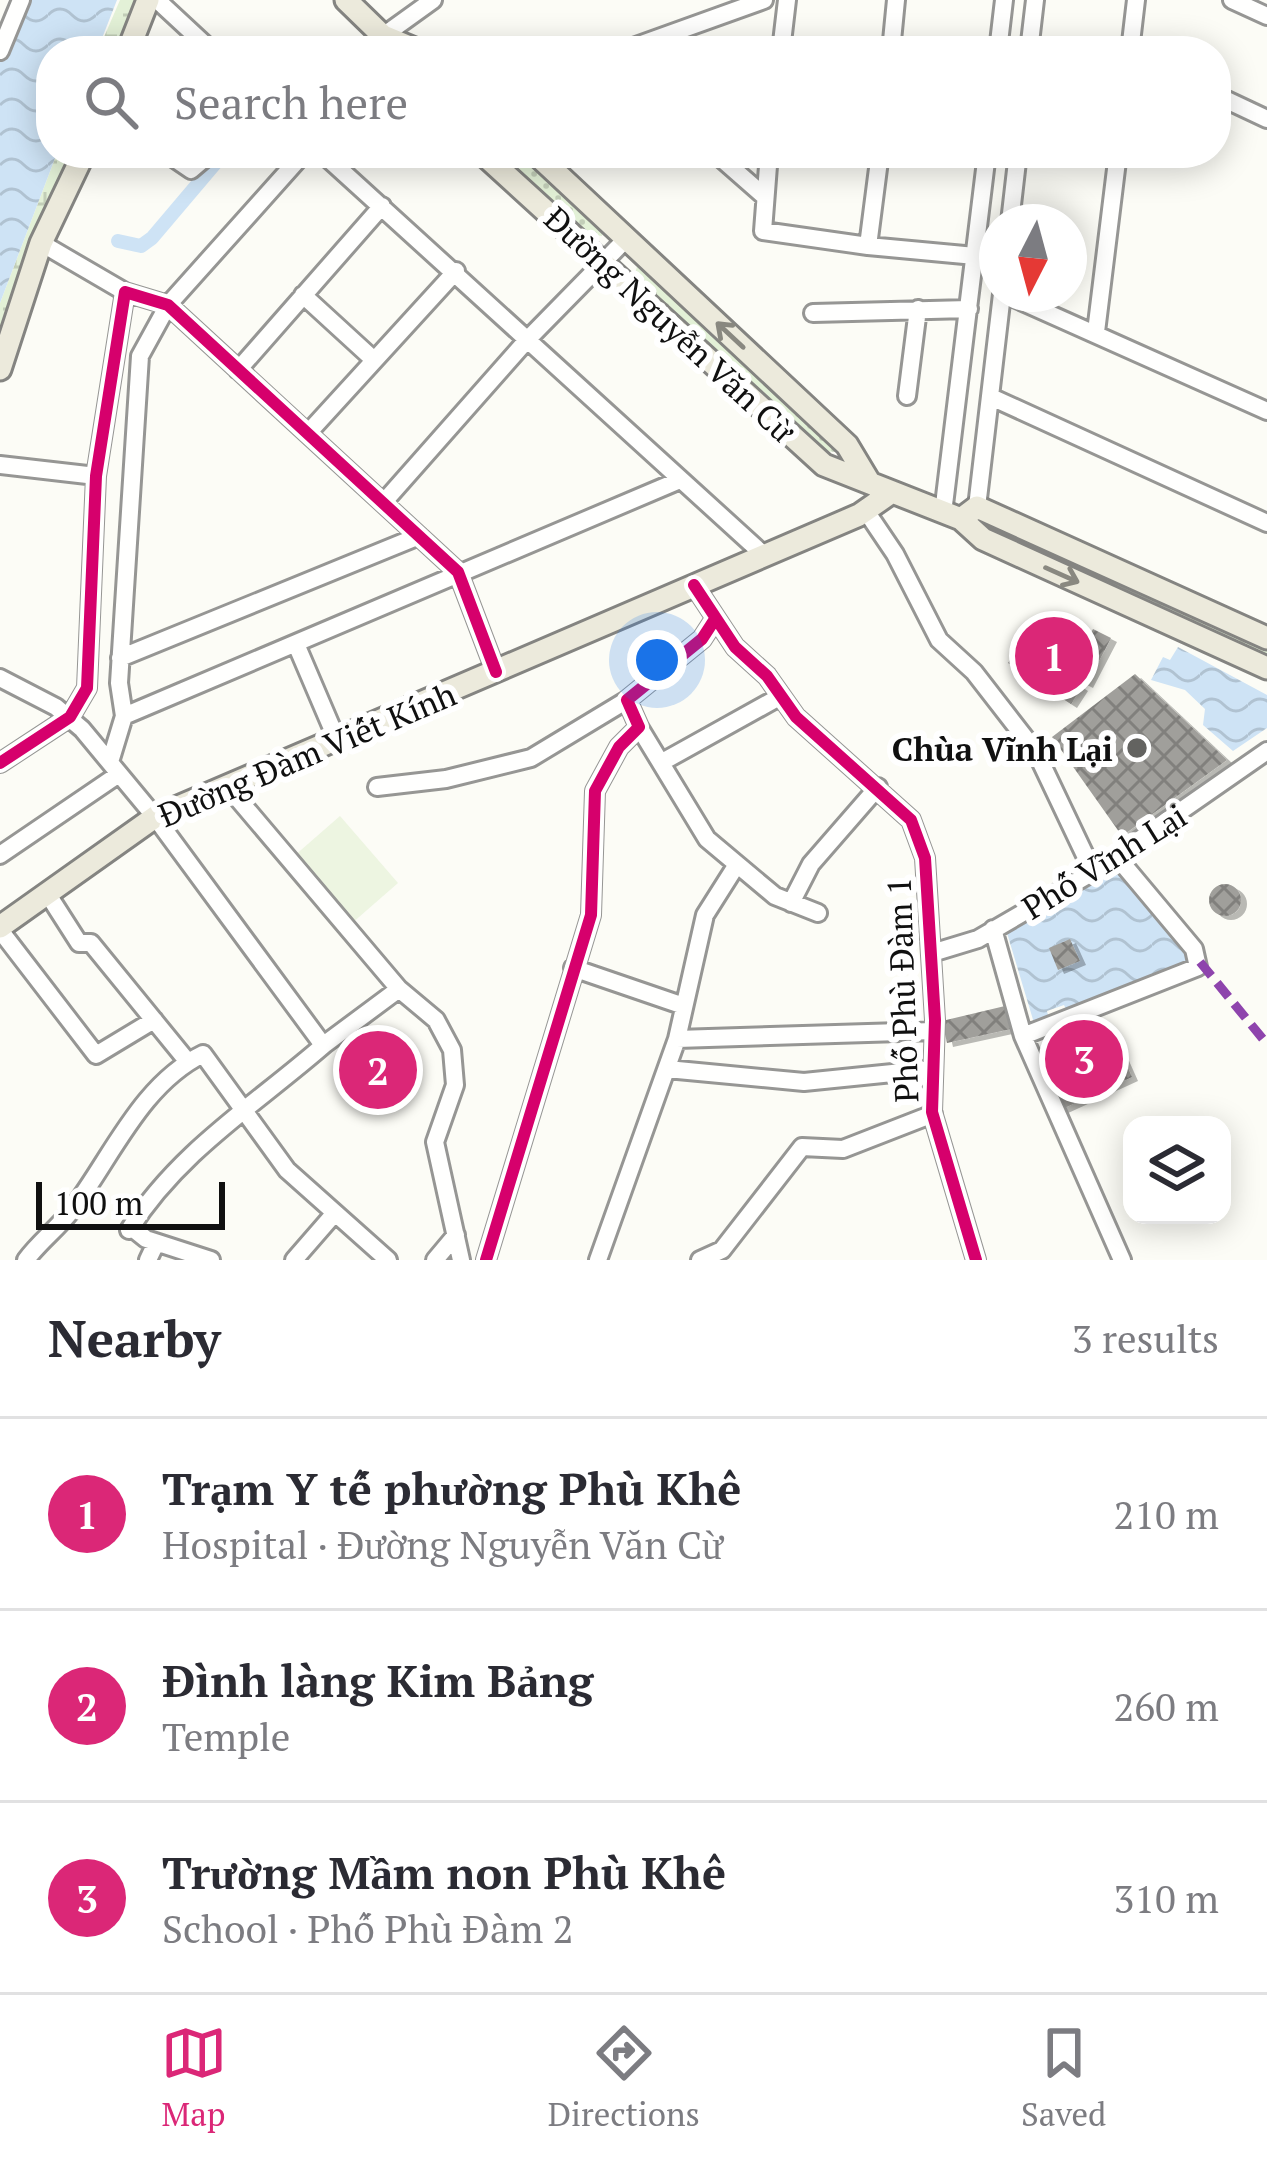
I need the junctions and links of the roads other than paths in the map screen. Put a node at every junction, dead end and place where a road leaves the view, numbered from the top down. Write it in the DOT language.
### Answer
graph roads {
  1 [pos="21,0"];
  2 [pos="152,0"];
  3 [pos="346,0"];
  4 [pos="433,0"];
  5 [pos="764,0"];
  6 [pos="788,0"];
  7 [pos="896,0"];
  8 [pos="1004,0"];
  9 [pos="1035,0"];
  10 [pos="1136,0"];
  11 [pos="1232,0"];
  12 [pos="1267,16"];
  13 [pos="135,36"];
  14 [pos="194,36"];
  15 [pos="377,36"];
  16 [pos="393,36"];
  17 [pos="680,36"];
  18 [pos="784,36"];
  19 [pos="892,36"];
  20 [pos="1000,36"];
  21 [pos="1031,36"];
  22 [pos="1132,36"];
  23 [pos="0,51"];
  24 [pos="1231,102"];
  25 [pos="1267,119"];
  26 [pos="77,168"];
  27 [pos="291,168"];
  28 [pos="339,168"];
  29 [pos="499,168"];
  30 [pos="551,168"];
  31 [pos="732,168"];
  32 [pos="768,168"];
  33 [pos="878,168"];
  34 [pos="985,168"];
  35 [pos="1016,168"];
  36 [pos="1116,168"];
  37 [pos="764,196"];
  38 [pos="1012,204"];
  39 [pos="382,206"];
  40 [pos="628,238"];
  41 [pos="41,243"];
  42 [pos="868,246"];
  43 [pos="975,256"];
  44 [pos="605,262"];
  45 [pos="456,272"];
  46 [pos="124,292"];
  47 [pos="303,295"];
  48 [pos="169,305"];
  49 [pos="917,309"];
  50 [pos="969,309"];
  51 [pos="1002,312"];
  52 [pos="1048,312"];
  53 [pos="813,313"];
  54 [pos="1096,332"];
  55 [pos="527,340"];
  56 [pos="374,360"];
  57 [pos="0,369"];
  58 [pos="238,370"];
  59 [pos="907,396"];
  60 [pos="991,398"];
  61 [pos="1267,411"];
  62 [pos="308,433"];
  63 [pos="0,465"];
  64 [pos="96,476"];
  65 [pos="680,480"];
  66 [pos="868,480"];
  67 [pos="892,492"];
  68 [pos="383,503"];
  69 [pos="866,511"];
  70 [pos="960,513"];
  71 [pos="1267,523"];
  72 [pos="419,536"];
  73 [pos="765,556"];
  74 [pos="458,572"];
  75 [pos="694,585"];
  76 [pos="715,619"];
  77 [pos="1267,638"];
  78 [pos="296,644"];
  79 [pos="120,658"];
  80 [pos="1267,668"];
  81 [pos="496,672"];
  82 [pos="0,678"];
  83 [pos="781,696"];
  84 [pos="627,700"];
  85 [pos="124,716"];
  86 [pos="70,717"];
  87 [pos="639,727"];
  88 [pos="337,740"];
  89 [pos="1267,752"];
  90 [pos="664,760"];
  91 [pos="0,763"];
  92 [pos="115,768"];
  93 [pos="228,787"];
  94 [pos="377,787"];
  95 [pos="878,787"];
  96 [pos="155,817"];
  97 [pos="0,855"];
  98 [pos="1117,856"];
  99 [pos="736,866"];
  100 [pos="1093,872"];
  101 [pos="47,892"];
  102 [pos="791,903"];
  103 [pos="818,913"];
  104 [pos="0,928"];
  105 [pos="993,929"];
  106 [pos="932,953"];
  107 [pos="574,968"];
  108 [pos="399,989"];
  109 [pos="681,1006"];
  110 [pos="154,1020"];
  111 [pos="934,1031"];
  112 [pos="1023,1036"];
  113 [pos="677,1039"];
  114 [pos="325,1044"];
  115 [pos="188,1061"];
  116 [pos="668,1069"];
  117 [pos="932,1069"];
  118 [pos="933,1114"];
  119 [pos="244,1115"];
  120 [pos="334,1214"];
  121 [pos="456,1235"];
  122 [pos="152,1251"];
  123 [pos="26,1260"];
  124 [pos="211,1260"];
  125 [pos="294,1260"];
  126 [pos="388,1260"];
  127 [pos="435,1260"];
  128 [pos="460,1260"];
  129 [pos="486,1260"];
  130 [pos="598,1260"];
  131 [pos="700,1260"];
  132 [pos="976,1260"];
  133 [pos="1121,1260"];
  1 -- 23 [label="street"];
  2 -- 13 [label="main road"];
  2 -- 14 [label="street"];
  3 -- 15 [label="main road"];
  4 -- 16 [label="street"];
  5 -- 17 [label="street"];
  6 -- 18 [label="street"];
  7 -- 19 [label="street"];
  8 -- 20 [label="street"];
  9 -- 21 [label="street"];
  10 -- 22 [label="street"];
  11 -- 12 [label="street"];
  24 -- 25 [label="street"];
  26 -- 41 [label="main road"];
  27 -- 48 [label="street"];
  28 -- 39 [label="street"];
  29 -- 44 [label="main road, Đường Nguyễn Văn Cừ"];
  30 -- 40 [label="main road, Đường Nguyễn Văn Cừ"];
  31 -- 37 [label="street"];
  32 -- 37 [label="street"];
  33 -- 42 [label="street"];
  34 -- 43 [label="street"];
  35 -- 38 [label="street"];
  36 -- 54 [label="street"];
  37 -- 42 [label="street"];
  39 -- 45 [label="street"];
  39 -- 47 [label="street"];
  40 -- 44 [label="street"];
  66 -- 40 [label="main road, Đường Nguyễn Văn Cừ, one-way"];
  41 -- 46 [label="street"];
  41 -- 57 [label="main road"];
  42 -- 43 [label="street"];
  43 -- 50 [label="street"];
  44 -- 55 [label="street"];
  44 -- 66 [label="main road, Đường Nguyễn Văn Cừ"];
  45 -- 55 [label="street"];
  45 -- 56 [label="street"];
  46 -- 48 [label="street"];
  46 -- 64 [label="street"];
  47 -- 56 [label="street"];
  47 -- 58 [label="street"];
  48 -- 58 [label="street"];
  48 -- 79 [label="street"];
  49 -- 50 [label="street"];
  49 -- 53 [label="street"];
  49 -- 59 [label="street"];
  50 -- 70 [label="street"];
  51 -- 60 [label="street"];
  52 -- 54 [label="street"];
  54 -- 61 [label="street"];
  55 -- 65 [label="street"];
  55 -- 68 [label="street"];
  56 -- 62 [label="street"];
  58 -- 62 [label="street"];
  60 -- 70 [label="street"];
  60 -- 71 [label="street"];
  62 -- 68 [label="street"];
  63 -- 64 [label="street"];
  64 -- 86 [label="street"];
  65 -- 73 [label="street"];
  65 -- 74 [label="street"];
  66 -- 67 [label="main road, Đường Nguyễn Văn Cừ"];
  67 -- 69 [label="main road, Đường Đàm Viết Kính"];
  67 -- 70 [label="main road, Đường Nguyễn Văn Cừ"];
  68 -- 72 [label="street"];
  69 -- 73 [label="main road, Đường Đàm Viết Kính"];
  69 -- 100 [label="street"];
  70 -- 77 [label="main road, Đường Nguyễn Văn Cừ"];
  70 -- 80 [label="main road, Đường Nguyễn Văn Cừ, one-way"];
  72 -- 74 [label="street"];
  72 -- 79 [label="street"];
  73 -- 75 [label="main road, Đường Đàm Viết Kính"];
  74 -- 78 [label="street"];
  74 -- 81 [label="street"];
  75 -- 76 [label="street, Phố Phù Đàm 1"];
  75 -- 81 [label="main road, Đường Đàm Viết Kính"];
  76 -- 83 [label="street, Phố Phù Đàm 1"];
  76 -- 84 [label="street"];
  78 -- 85 [label="street"];
  78 -- 88 [label="street"];
  79 -- 85 [label="street"];
  81 -- 88 [label="main road, Đường Đàm Viết Kính"];
  82 -- 86 [label="street"];
  83 -- 90 [label="street"];
  83 -- 95 [label="street, Phố Phù Đàm 1"];
  84 -- 87 [label="street"];
  84 -- 94 [label="street"];
  85 -- 92 [label="street"];
  86 -- 91 [label="street"];
  86 -- 92 [label="street"];
  87 -- 90 [label="street"];
  87 -- 107 [label="street"];
  88 -- 93 [label="main road, Đường Đàm Viết Kính"];
  89 -- 98 [label="street, Phố Vĩnh Lại"];
  90 -- 99 [label="street"];
  92 -- 96 [label="street"];
  92 -- 97 [label="street"];
  93 -- 96 [label="main road, Đường Đàm Viết Kính"];
  93 -- 108 [label="street"];
  95 -- 102 [label="street"];
  95 -- 106 [label="street, Phố Phù Đàm 1"];
  96 -- 101 [label="main road, Đường Đàm Viết Kính"];
  96 -- 114 [label="street"];
  98 -- 100 [label="street, Phố Vĩnh Lại"];
  98 -- 112 [label="street"];
  99 -- 102 [label="street"];
  99 -- 109 [label="street"];
  100 -- 105 [label="street, Phố Vĩnh Lại"];
  101 -- 104 [label="main road, Đường Đàm Viết Kính"];
  101 -- 110 [label="street"];
  102 -- 103 [label="street"];
  104 -- 110 [label="street"];
  105 -- 106 [label="street, Phố Vĩnh Lại"];
  105 -- 112 [label="street"];
  106 -- 111 [label="street, Phố Phù Đàm 1"];
  107 -- 109 [label="street"];
  107 -- 129 [label="street"];
  108 -- 114 [label="street"];
  108 -- 121 [label="street"];
  109 -- 113 [label="street"];
  110 -- 115 [label="street"];
  111 -- 113 [label="street"];
  111 -- 117 [label="street, Phố Phù Đàm 1"];
  112 -- 133 [label="street"];
  113 -- 116 [label="street"];
  114 -- 119 [label="street"];
  115 -- 119 [label="street"];
  115 -- 123 [label="street"];
  116 -- 117 [label="street"];
  116 -- 130 [label="street"];
  117 -- 118 [label="street, Phố Phù Đàm 1"];
  118 -- 131 [label="street"];
  118 -- 132 [label="street, Phố Phù Đàm 1"];
  119 -- 120 [label="street"];
  119 -- 122 [label="street"];
  120 -- 125 [label="street"];
  120 -- 126 [label="street"];
  121 -- 127 [label="street"];
  121 -- 128 [label="street"];
  122 -- 124 [label="street"];
}
